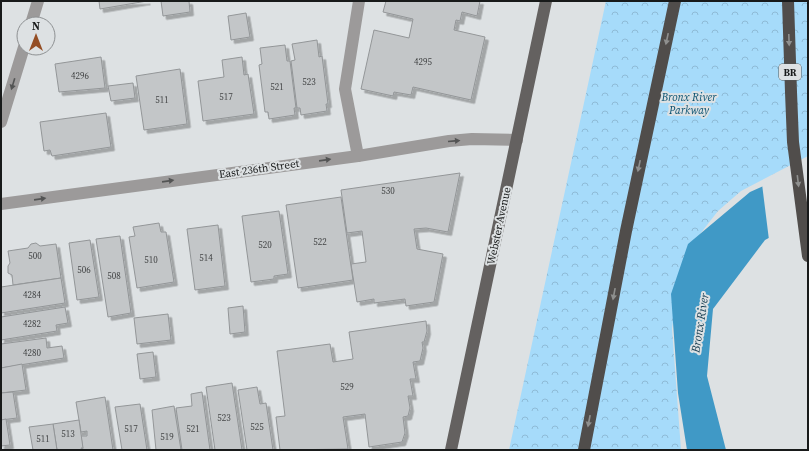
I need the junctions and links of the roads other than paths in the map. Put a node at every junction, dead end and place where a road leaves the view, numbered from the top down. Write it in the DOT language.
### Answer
graph roads {
  1 [pos="38,1"];
  2 [pos="359,1"];
  3 [pos="546,1"];
  4 [pos="676,1"];
  5 [pos="788,1"];
  6 [pos="33,16"];
  7 [pos="21,56"];
  8 [pos="1,122"];
  9 [pos="517,140"];
  10 [pos="358,156"];
  11 [pos="1,204"];
  12 [pos="808,256"];
  13 [pos="451,450"];
  14 [pos="584,450"];
  1 -- 6 [label="street"];
  2 -- 10 [label="street"];
  3 -- 9 [label="main road, Webster Avenue"];
  4 -- 14 [label="highway, one-way"];
  5 -- 12 [label="highway, BR, one-way"];
  7 -- 8 [label="street, one-way"];
  10 -- 9 [label="street, East 236th Street, one-way"];
  9 -- 13 [label="main road, Webster Avenue"];
  11 -- 10 [label="street, East 236th Street, one-way"];
}
